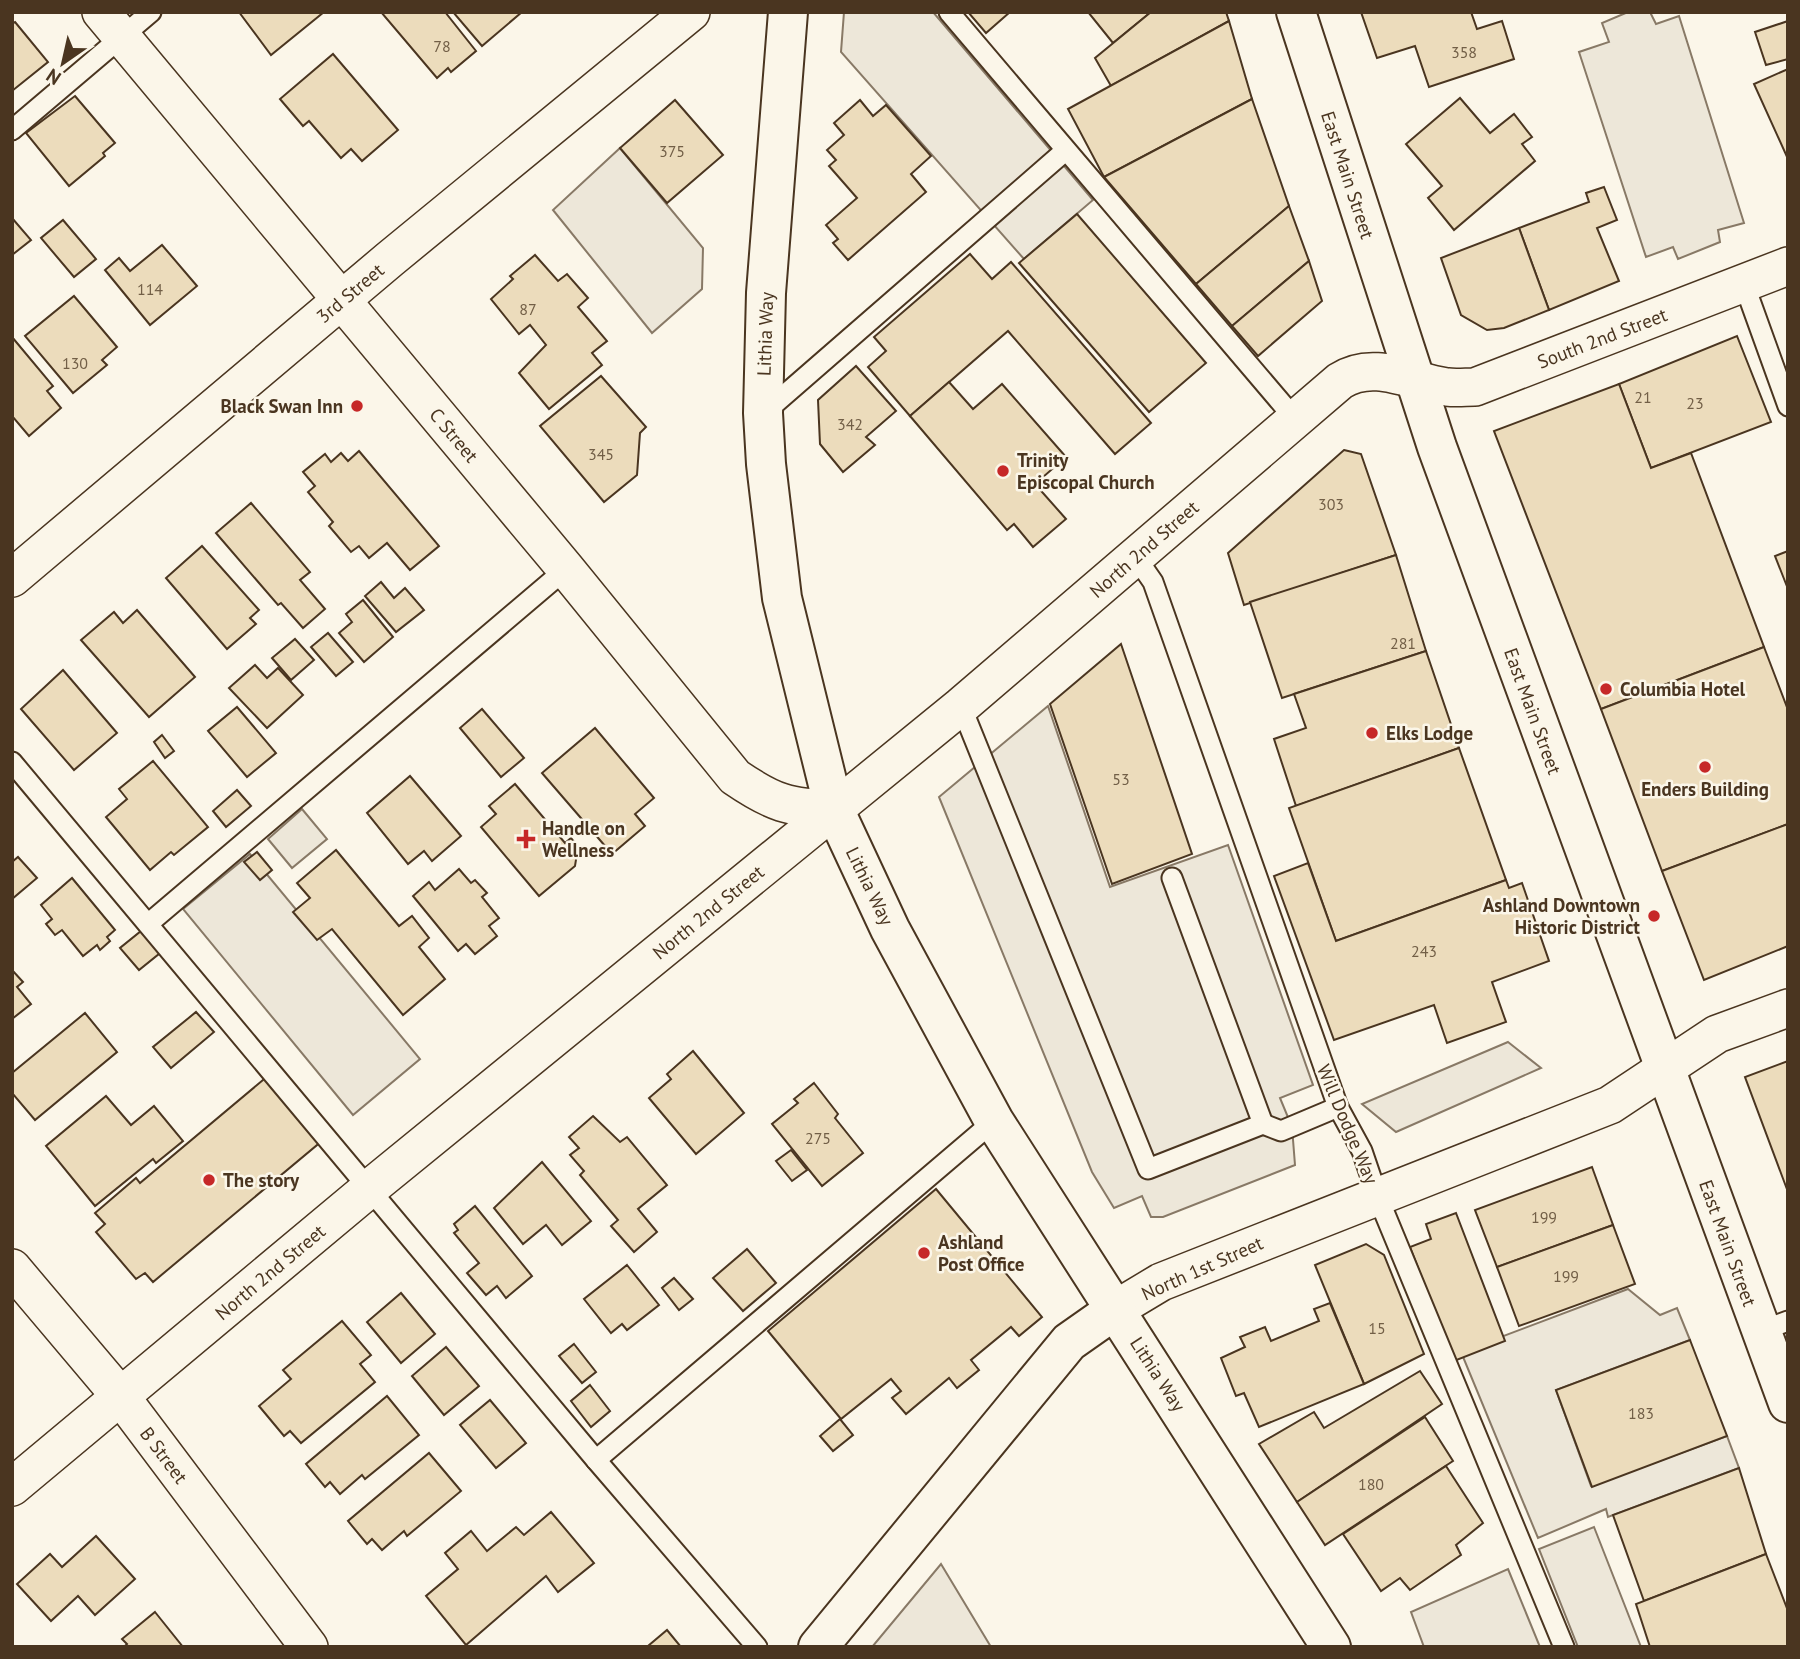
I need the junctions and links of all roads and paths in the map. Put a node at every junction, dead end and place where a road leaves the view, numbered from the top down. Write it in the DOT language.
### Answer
graph roads {
  1 [pos="151,12"];
  2 [pos="691,12"];
  3 [pos="788,12"];
  4 [pos="949,12"];
  5 [pos="1296,12"];
  6 [pos="111,25"];
  7 [pos="12,130"];
  8 [pos="1065,151"];
  9 [pos="1788,267"];
  10 [pos="1744,284"];
  11 [pos="341,301"];
  12 [pos="1413,379"];
  13 [pos="1788,406"];
  14 [pos="763,413"];
  15 [pos="1295,419"];
  16 [pos="1135,556"];
  17 [pos="566,569"];
  18 [pos="12,578"];
  19 [pos="961,706"];
  20 [pos="12,762"];
  21 [pos="834,808"];
  22 [pos="1172,878"];
  23 [pos="148,924"];
  24 [pos="1788,1008"];
  25 [pos="1666,1069"];
  26 [pos="1338,1107"];
  27 [pos="993,1121"];
  28 [pos="1263,1124"];
  29 [pos="370,1188"];
  30 [pos="1377,1195"];
  31 [pos="12,1268"];
  32 [pos="1115,1309"];
  33 [pos="1774,1326"];
  34 [pos="121,1398"];
  35 [pos="1788,1403"];
  36 [pos="596,1460"];
  37 [pos="12,1487"];
  38 [pos="309,1647"];
  39 [pos="757,1647"];
  40 [pos="818,1647"];
  41 [pos="1331,1647"];
  42 [pos="1563,1647"];
  1 -- 6 [label="lane"];
  2 -- 11 [label="street, 3rd Street"];
  3 -- 14 [label="main road, Lithia Way"];
  4 -- 8 [label="lane"];
  5 -- 12 [label="main road, East Main Street"];
  6 -- 7 [label="lane"];
  6 -- 11 [label="street, C Street"];
  8 -- 14 [label="lane"];
  8 -- 15 [label="lane"];
  9 -- 10 [label="street, South 2nd Street"];
  10 -- 12 [label="street, South 2nd Street"];
  10 -- 13 [label="lane"];
  11 -- 17 [label="street, C Street"];
  11 -- 18 [label="street, 3rd Street"];
  12 -- 15 [label="street, North 2nd Street"];
  12 -- 25 [label="main road, East Main Street"];
  14 -- 21 [label="main road, Lithia Way"];
  15 -- 16 [label="street, North 2nd Street"];
  16 -- 19 [label="street, North 2nd Street"];
  16 -- 26 [label="lane, Will Dodge Way"];
  17 -- 21 [label="street, C Street"];
  17 -- 23 [label="lane"];
  19 -- 21 [label="street, North 2nd Street"];
  19 -- 28 [label="lane"];
  20 -- 23 [label="lane"];
  21 -- 27 [label="main road, Lithia Way"];
  21 -- 29 [label="street, North 2nd Street"];
  22 -- 28 [label="lane"];
  23 -- 29 [label="lane"];
  24 -- 25 [label="street, North 1st Street"];
  25 -- 30 [label="street, North 1st Street"];
  25 -- 33 [label="main road, East Main Street"];
  26 -- 28 [label="lane"];
  26 -- 30 [label="lane, Will Dodge Way"];
  27 -- 32 [label="main road, Lithia Way"];
  27 -- 36 [label="lane"];
  29 -- 34 [label="street, North 2nd Street"];
  29 -- 36 [label="lane"];
  30 -- 32 [label="street, North 1st Street"];
  30 -- 42 [label="lane, Will Dodge Way"];
  31 -- 34 [label="street, B Street"];
  32 -- 40 [label="main road, North 1st Street"];
  32 -- 41 [label="main road, Lithia Way"];
  33 -- 35 [label="main road, East Main Street"];
  34 -- 37 [label="street, North 2nd Street"];
  34 -- 38 [label="street, B Street"];
  36 -- 39 [label="lane"];
}
